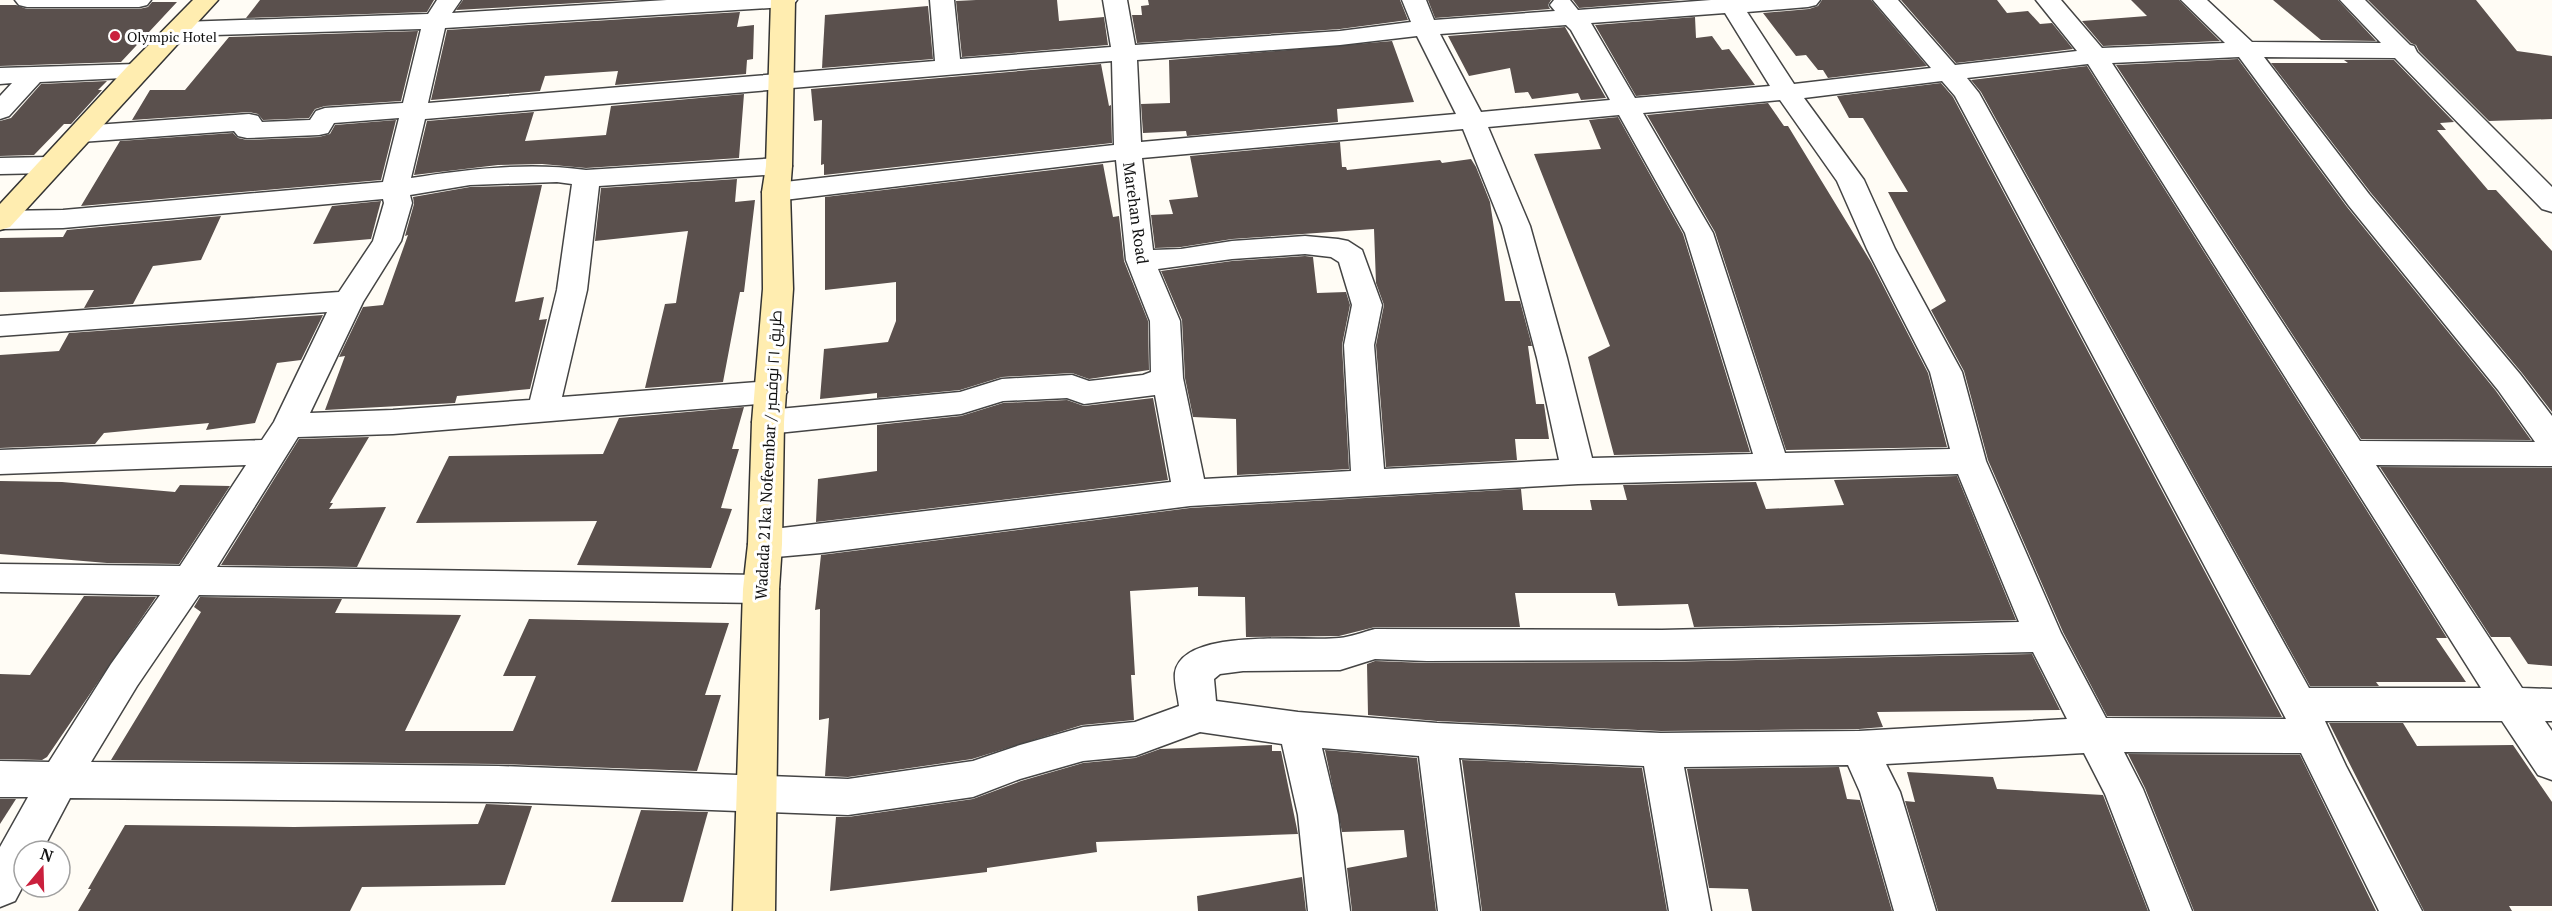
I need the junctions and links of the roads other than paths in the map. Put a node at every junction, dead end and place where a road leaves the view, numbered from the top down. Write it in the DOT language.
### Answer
graph roads {
  1 [pos="27,0"];
  2 [pos="130,0"];
  3 [pos="139,0"];
  4 [pos="206,0"];
  5 [pos="784,0"];
  6 [pos="942,0"];
  7 [pos="1115,0"];
  8 [pos="1414,0"];
  9 [pos="1808,0"];
  10 [pos="1885,0"];
  11 [pos="2048,0"];
  12 [pos="2193,0"];
  13 [pos="2352,0"];
  14 [pos="1731,3"];
  15 [pos="1565,9"];
  16 [pos="442,11"];
  17 [pos="181,28"];
  18 [pos="1425,28"];
  19 [pos="2246,49"];
  20 [pos="2405,51"];
  21 [pos="1124,53"];
  22 [pos="2095,56"];
  23 [pos="948,68"];
  24 [pos="136,72"];
  25 [pos="1947,72"];
  26 [pos="33,75"];
  27 [pos="0,76"];
  28 [pos="782,82"];
  29 [pos="1787,92"];
  30 [pos="1628,106"];
  31 [pos="0,111"];
  32 [pos="415,112"];
  33 [pos="1472,120"];
  34 [pos="81,134"];
  35 [pos="1128,151"];
  36 [pos="49,165"];
  37 [pos="0,166"];
  38 [pos="586,178"];
  39 [pos="777,179"];
  40 [pos="395,189"];
  41 [pos="2552,202"];
  42 [pos="1,221"];
  43 [pos="1140,260"];
  44 [pos="348,301"];
  45 [pos="0,326"];
  46 [pos="1167,378"];
  47 [pos="770,407"];
  48 [pos="543,410"];
  49 [pos="280,439"];
  50 [pos="2552,440"];
  51 [pos="2350,453"];
  52 [pos="2552,454"];
  53 [pos="1970,460"];
  54 [pos="0,462"];
  55 [pos="1773,466"];
  56 [pos="1578,471"];
  57 [pos="1368,482"];
  58 [pos="1190,493"];
  59 [pos="765,544"];
  60 [pos="0,578"];
  61 [pos="190,580"];
  62 [pos="761,589"];
  63 [pos="2044,637"];
  64 [pos="2512,705"];
  65 [pos="2552,705"];
  66 [pos="1199,715"];
  67 [pos="2306,720"];
  68 [pos="1298,729"];
  69 [pos="2094,735"];
  70 [pos="1437,740"];
  71 [pos="1859,748"];
  72 [pos="1661,750"];
  73 [pos="2552,763"];
  74 [pos="0,779"];
  75 [pos="59,780"];
  76 [pos="757,795"];
  77 [pos="0,887"];
  78 [pos="754,911"];
  79 [pos="1329,911"];
  80 [pos="1459,911"];
  81 [pos="1689,911"];
  82 [pos="1915,911"];
  83 [pos="2171,911"];
  84 [pos="2401,911"];
  1 -- 2 [label="street"];
  2 -- 3 [label="street"];
  4 -- 17 [label="street"];
  5 -- 16 [label="street"];
  5 -- 28 [label="street, Wadada 21ka Nofeembar / طريق ٢١ نوفمبر"];
  6 -- 23 [label="street"];
  7 -- 21 [label="street, Marehan Road"];
  8 -- 18 [label="street"];
  9 -- 14 [label="street"];
  10 -- 25 [label="street"];
  11 -- 22 [label="street"];
  12 -- 19 [label="street"];
  13 -- 20 [label="street"];
  14 -- 15 [label="street"];
  14 -- 29 [label="street"];
  15 -- 18 [label="street"];
  15 -- 30 [label="street"];
  16 -- 17 [label="street"];
  16 -- 32 [label="street"];
  17 -- 24 [label="street"];
  18 -- 21 [label="street"];
  18 -- 33 [label="street"];
  19 -- 20 [label="street"];
  19 -- 22 [label="street"];
  19 -- 50 [label="street"];
  20 -- 41 [label="street"];
  21 -- 23 [label="street"];
  21 -- 35 [label="street, Marehan Road"];
  22 -- 25 [label="street"];
  22 -- 51 [label="street"];
  23 -- 28 [label="street"];
  24 -- 26 [label="street"];
  24 -- 34 [label="street"];
  25 -- 29 [label="street"];
  25 -- 67 [label="street"];
  26 -- 27 [label="street"];
  26 -- 31 [label="street"];
  28 -- 32 [label="street"];
  28 -- 39 [label="street, Wadada 21ka Nofeembar / طريق ٢١ نوفمبر"];
  29 -- 30 [label="street"];
  29 -- 53 [label="street"];
  30 -- 33 [label="street"];
  30 -- 55 [label="street"];
  32 -- 34 [label="street"];
  32 -- 40 [label="street"];
  33 -- 35 [label="street"];
  33 -- 56 [label="street"];
  34 -- 36 [label="street"];
  35 -- 39 [label="street"];
  35 -- 43 [label="street, Marehan Road"];
  36 -- 37 [label="street"];
  36 -- 42 [label="street"];
  38 -- 39 [label="street"];
  38 -- 40 [label="street"];
  38 -- 48 [label="street"];
  39 -- 47 [label="street, Wadada 21ka Nofeembar / طريق ٢١ نوفمبر"];
  40 -- 42 [label="street"];
  40 -- 44 [label="street"];
  43 -- 46 [label="street, Marehan Road"];
  43 -- 57 [label="street"];
  44 -- 45 [label="street"];
  44 -- 49 [label="street"];
  46 -- 47 [label="street"];
  46 -- 58 [label="street, Marehan Road"];
  47 -- 48 [label="street"];
  47 -- 59 [label="street, Wadada 21ka Nofeembar / طريق ٢١ نوفمبر"];
  48 -- 49 [label="street"];
  49 -- 54 [label="street"];
  49 -- 61 [label="street"];
  51 -- 52 [label="street"];
  51 -- 64 [label="street"];
  53 -- 55 [label="street"];
  53 -- 63 [label="street"];
  55 -- 56 [label="street"];
  56 -- 57 [label="street"];
  57 -- 58 [label="street"];
  58 -- 59 [label="street"];
  59 -- 62 [label="street, Wadada 21ka Nofeembar / طريق ٢١ نوفمبر"];
  60 -- 61 [label="street"];
  61 -- 62 [label="street"];
  61 -- 75 [label="street"];
  62 -- 76 [label="street, Wadada 21ka Nofeembar / طريق ٢١ نوفمبر"];
  63 -- 66 [label="street"];
  63 -- 69 [label="street"];
  64 -- 65 [label="street"];
  64 -- 67 [label="street"];
  64 -- 73 [label="street"];
  66 -- 68 [label="street"];
  66 -- 76 [label="street"];
  67 -- 69 [label="street"];
  67 -- 84 [label="street"];
  68 -- 70 [label="street"];
  68 -- 79 [label="street"];
  69 -- 71 [label="street"];
  69 -- 83 [label="street"];
  70 -- 72 [label="street"];
  70 -- 80 [label="street"];
  71 -- 72 [label="street"];
  71 -- 82 [label="street"];
  72 -- 81 [label="street"];
  74 -- 75 [label="street"];
  75 -- 76 [label="street"];
  75 -- 77 [label="street"];
  76 -- 78 [label="street, Wadada 21ka Nofeembar / طريق ٢١ نوفمبر"];
}
